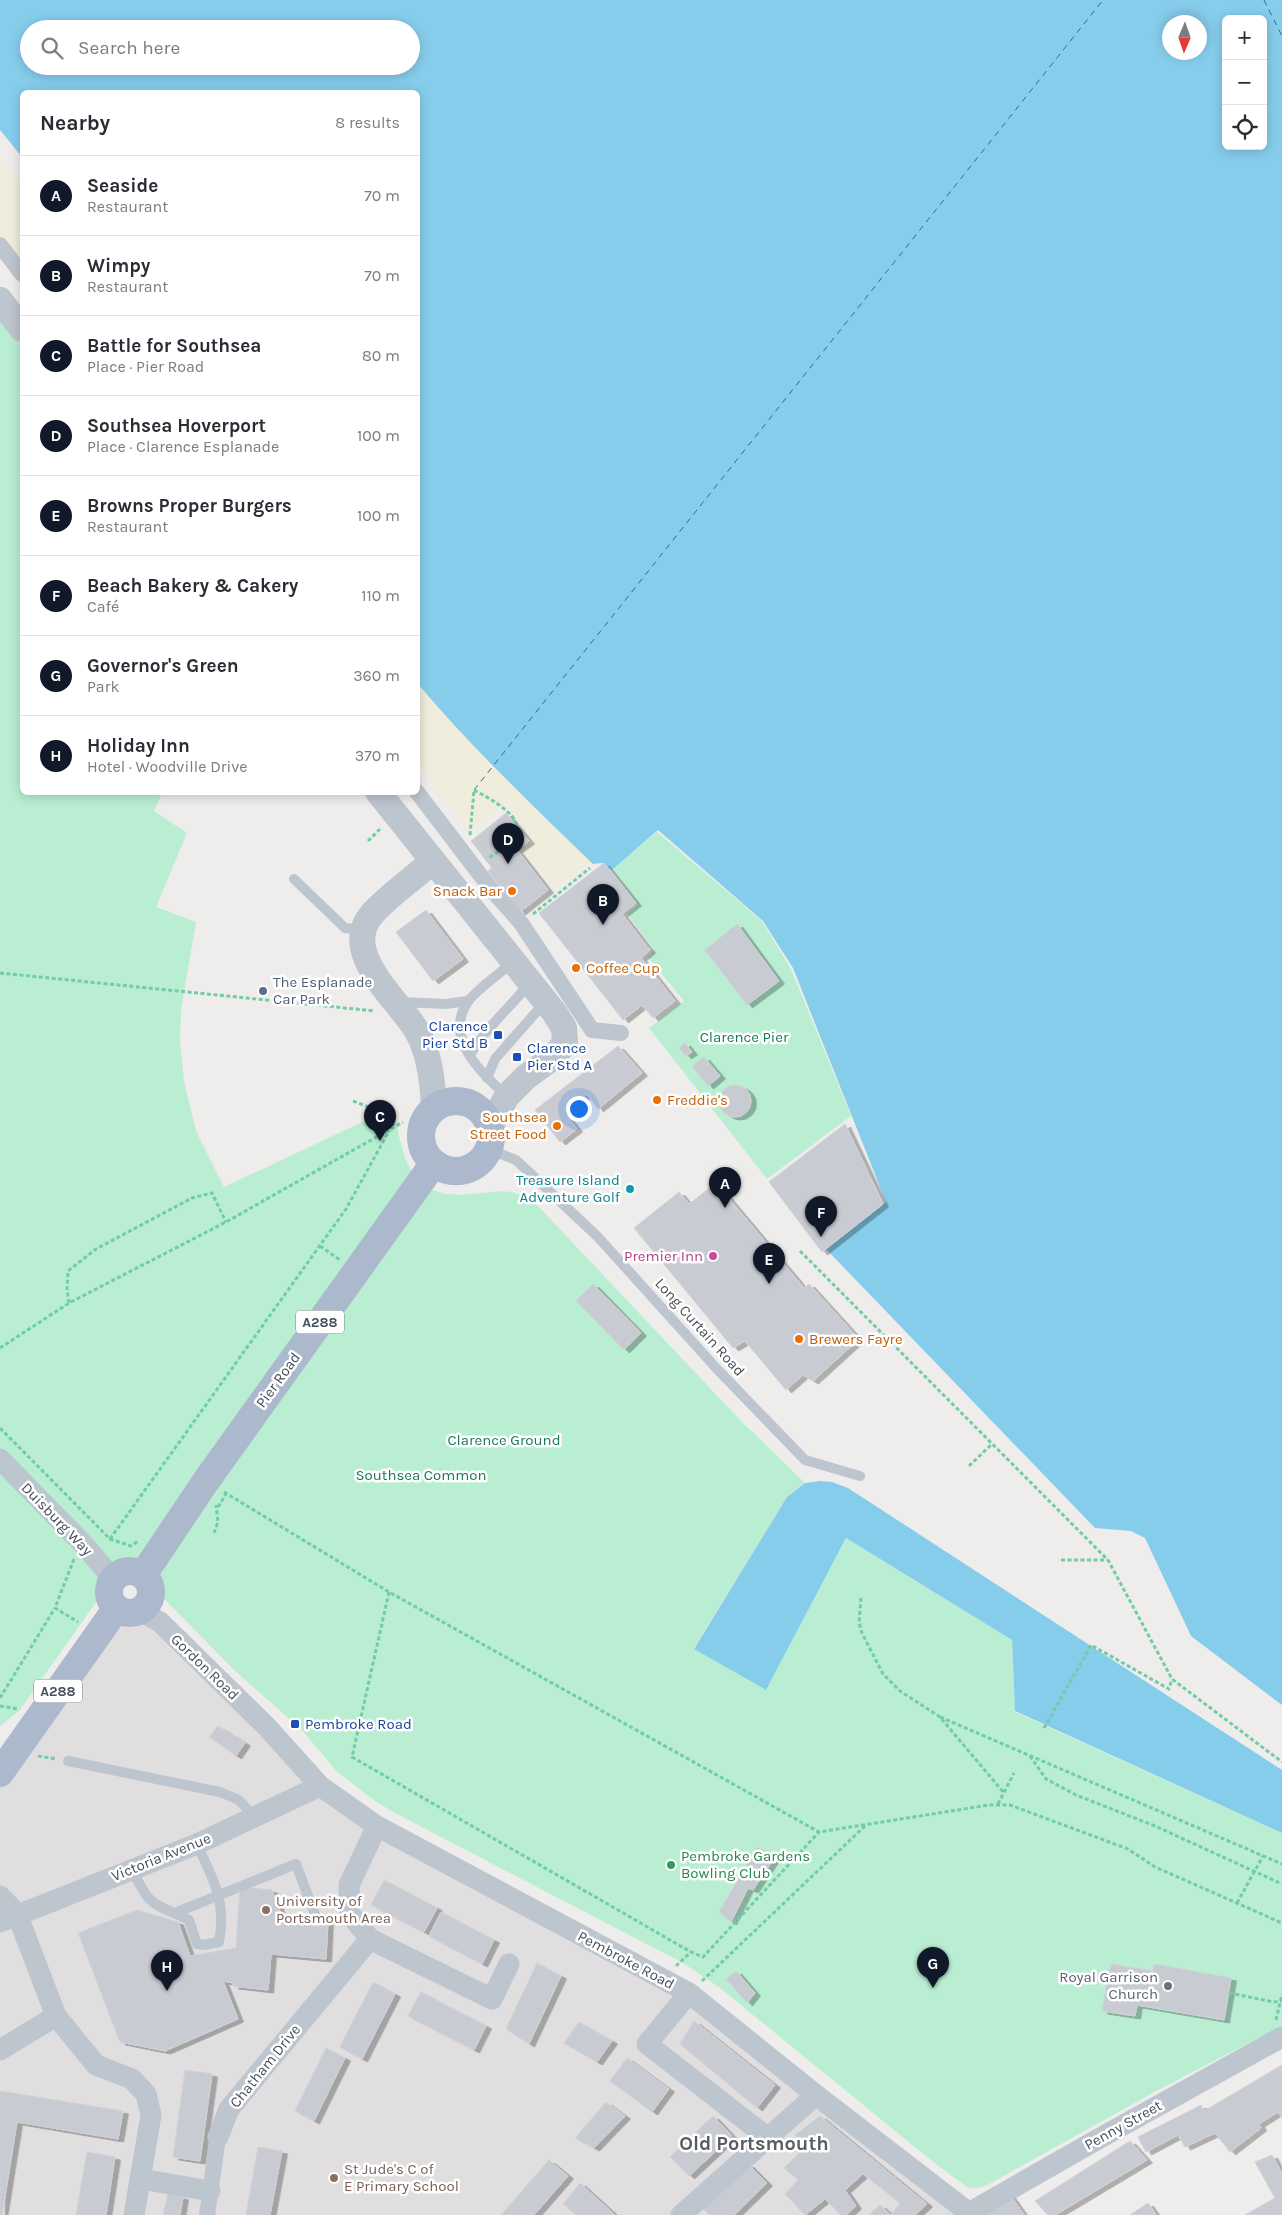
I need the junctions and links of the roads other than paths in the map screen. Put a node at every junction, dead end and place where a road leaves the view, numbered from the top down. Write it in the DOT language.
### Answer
graph roads {
  1 [pos="0,244"];
  2 [pos="20,271"];
  3 [pos="0,300"];
  4 [pos="20,326"];
  5 [pos="380,795"];
  6 [pos="419,795"];
  7 [pos="433,861"];
  8 [pos="294,879"];
  9 [pos="364,931"];
  10 [pos="514,961"];
  11 [pos="538,992"];
  12 [pos="467,1001"];
  13 [pos="386,1007"];
  14 [pos="621,1033"];
  15 [pos="470,1055"];
  16 [pos="487,1078"];
  17 [pos="507,1096"];
  18 [pos="434,1108"];
  19 [pos="489,1138"];
  20 [pos="434,1163"];
  21 [pos="0,1460"];
  22 [pos="860,1476"];
  23 [pos="143,1575"];
  24 [pos="113,1578"];
  25 [pos="128,1610"];
  26 [pos="267,1727"];
  27 [pos="68,1761"];
  28 [pos="8,1763"];
  29 [pos="320,1786"];
  30 [pos="254,1817"];
  31 [pos="377,1826"];
  32 [pos="196,1844"];
  33 [pos="132,1869"];
  34 [pos="219,1895"];
  35 [pos="0,1896"];
  36 [pos="175,1913"];
  37 [pos="316,1917"];
  38 [pos="9,1918"];
  39 [pos="370,1939"];
  40 [pos="509,1964"];
  41 [pos="689,1993"];
  42 [pos="56,2016"];
  43 [pos="1282,2038"];
  44 [pos="0,2050"];
  45 [pos="816,2095"];
  46 [pos="218,2137"];
  47 [pos="767,2137"];
  48 [pos="141,2179"];
  49 [pos="210,2191"];
  50 [pos="692,2211"];
  51 [pos="969,2214"];
  52 [pos="134,2215"];
  53 [pos="206,2215"];
  1 -- 2 [label="street"];
  3 -- 4 [label="street"];
  5 -- 7 [label="street"];
  6 -- 14 [label="street"];
  7 -- 9 [label="street"];
  7 -- 10 [label="street"];
  8 -- 9 [label="lane"];
  9 -- 13 [label="street"];
  10 -- 11 [label="street"];
  10 -- 12 [label="lane"];
  11 -- 15 [label="lane"];
  11 -- 16 [label="lane"];
  11 -- 17 [label="street"];
  12 -- 13 [label="lane"];
  12 -- 15 [label="lane"];
  13 -- 18 [label="street"];
  15 -- 16 [label="lane"];
  16 -- 17 [label="lane"];
  17 -- 19 [label="street"];
  18 -- 19 [label="main road"];
  18 -- 20 [label="main road"];
  19 -- 20 [label="main road"];
  19 -- 22 [label="lane, Long Curtain Road"];
  20 -- 23 [label="main road, Pier Road / A288"];
  21 -- 24 [label="street, Duisburg Way"];
  23 -- 24 [label="main road"];
  23 -- 25 [label="main road, A288"];
  24 -- 25 [label="main road"];
  25 -- 26 [label="street, Gordon Road"];
  25 -- 28 [label="main road, A288"];
  26 -- 29 [label="street, Pembroke Road"];
  27 -- 30 [label="lane"];
  29 -- 30 [label="street, Victoria Avenue"];
  29 -- 31 [label="street, Pembroke Road"];
  30 -- 32 [label="street, Victoria Avenue"];
  31 -- 39 [label="street"];
  31 -- 41 [label="street, Pembroke Road"];
  32 -- 33 [label="street, Victoria Avenue"];
  32 -- 34 [label="lane"];
  33 -- 36 [label="lane"];
  33 -- 38 [label="street, Victoria Avenue"];
  34 -- 36 [label="lane"];
  34 -- 36 [label="lane"];
  34 -- 37 [label="lane"];
  35 -- 38 [label="street"];
  38 -- 42 [label="street"];
  39 -- 40 [label="street"];
  39 -- 46 [label="street, Chatham Drive"];
  41 -- 45 [label="street, Pembroke Road"];
  41 -- 47 [label="street"];
  42 -- 44 [label="street"];
  42 -- 48 [label="street"];
  43 -- 51 [label="street, Penny Street"];
  45 -- 47 [label="street"];
  45 -- 51 [label="street, Pembroke Road"];
  46 -- 49 [label="street, Chatham Drive"];
  47 -- 50 [label="street"];
  48 -- 49 [label="street"];
  48 -- 52 [label="street"];
  49 -- 53 [label="street, Chatham Drive"];
}
